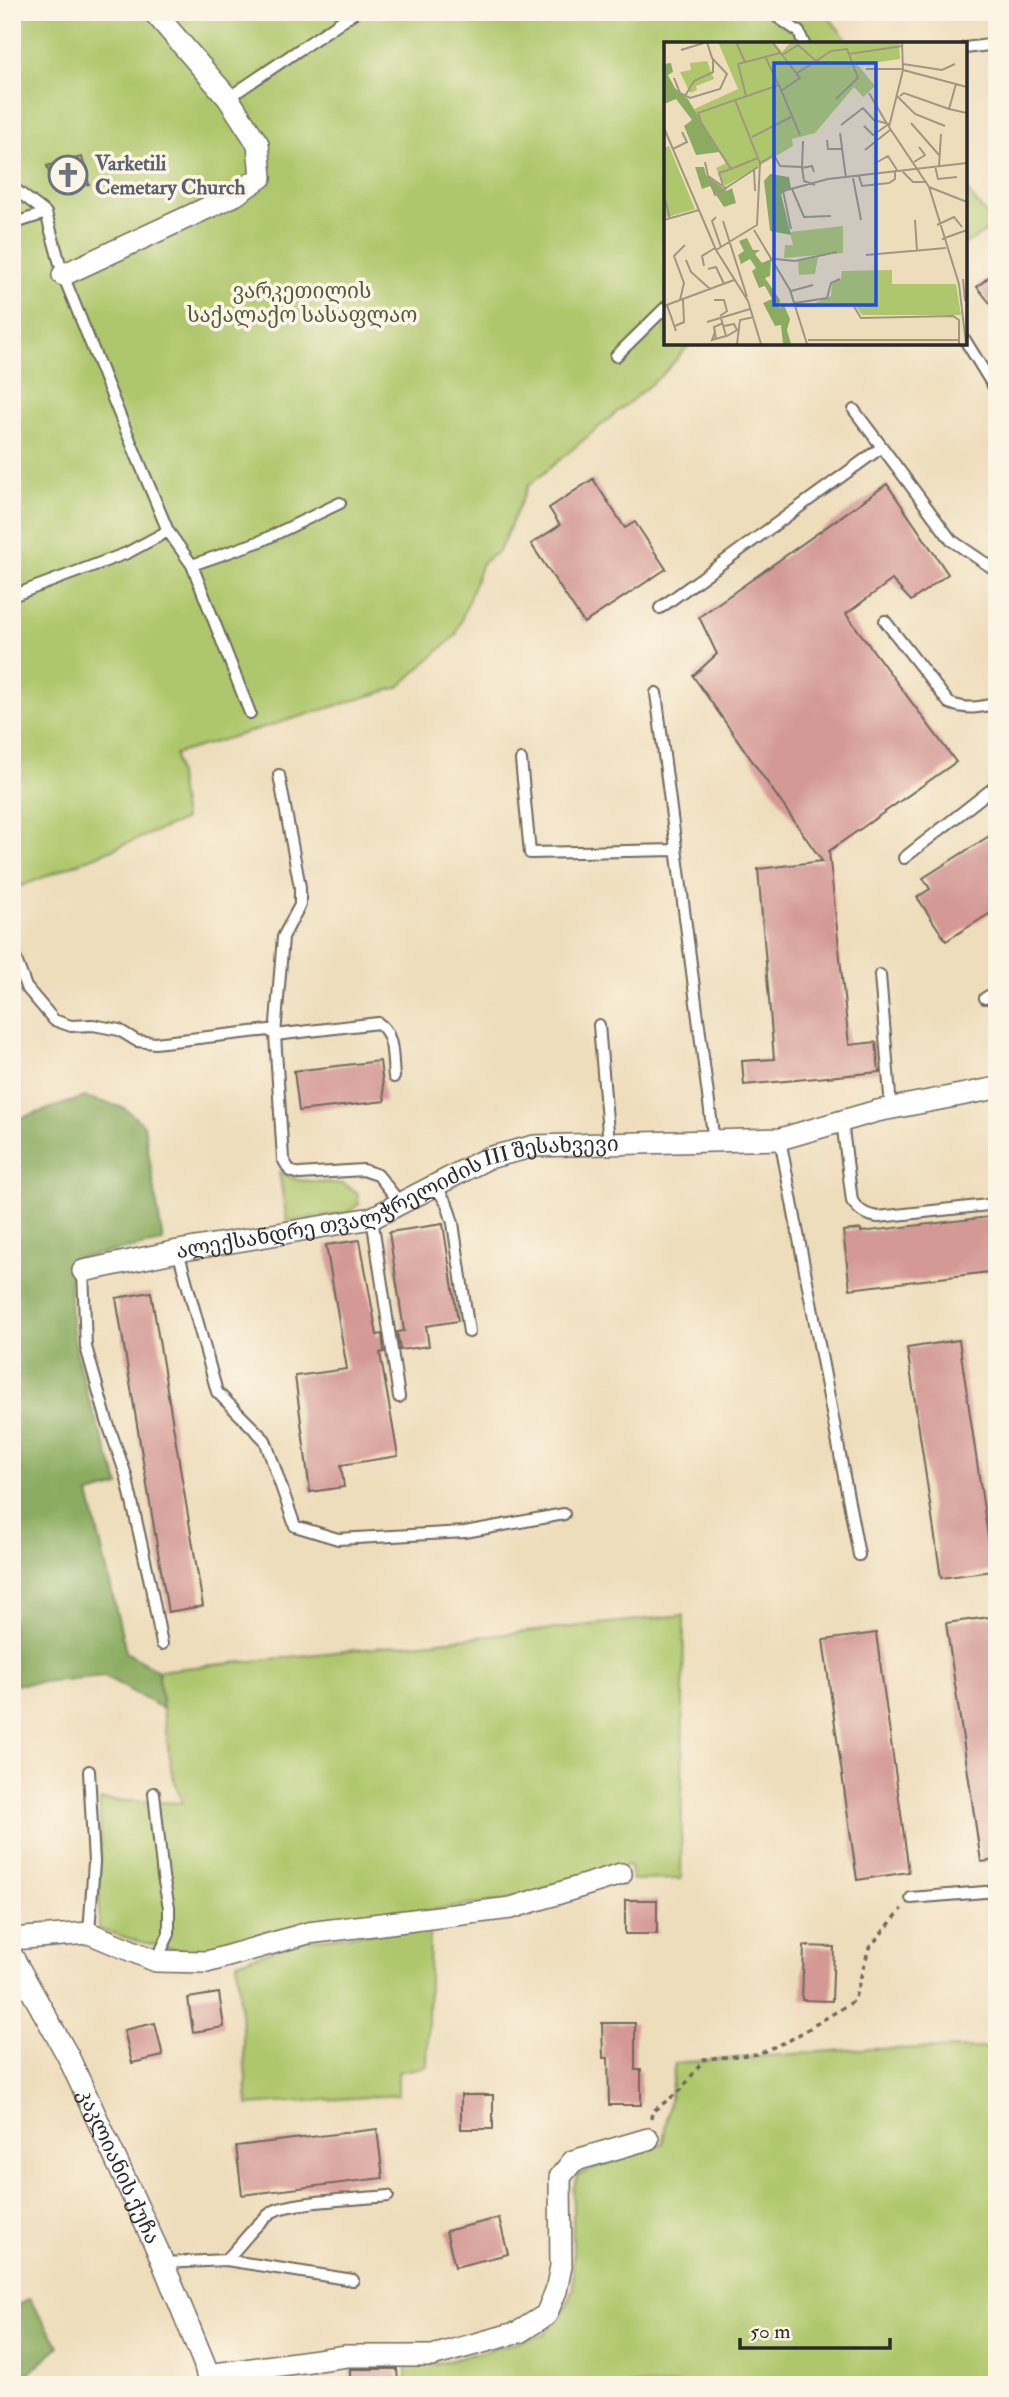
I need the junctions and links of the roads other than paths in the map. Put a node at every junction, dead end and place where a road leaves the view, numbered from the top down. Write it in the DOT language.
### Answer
graph roads {
  1 [pos="154,12"];
  2 [pos="355,12"];
  3 [pos="770,12"];
  4 [pos="803,42"];
  5 [pos="997,44"];
  6 [pos="967,48"];
  7 [pos="228,98"];
  8 [pos="12,187"];
  9 [pos="46,213"];
  10 [pos="12,224"];
  11 [pos="63,275"];
  12 [pos="664,309"];
  13 [pos="967,343"];
  14 [pos="616,356"];
  15 [pos="997,392"];
  16 [pos="855,410"];
  17 [pos="882,447"];
  18 [pos="340,503"];
  19 [pos="168,531"];
  20 [pos="192,565"];
  21 [pos="997,571"];
  22 [pos="12,596"];
  23 [pos="660,608"];
  24 [pos="885,621"];
  25 [pos="656,693"];
  26 [pos="997,703"];
  27 [pos="250,713"];
  28 [pos="521,760"];
  29 [pos="279,775"];
  30 [pos="997,785"];
  31 [pos="676,850"];
  32 [pos="904,858"];
  33 [pos="12,949"];
  34 [pos="880,975"];
  35 [pos="997,991"];
  36 [pos="985,998"];
  37 [pos="599,1026"];
  38 [pos="275,1035"];
  39 [pos="394,1077"];
  40 [pos="997,1088"];
  41 [pos="891,1108"];
  42 [pos="842,1121"];
  43 [pos="780,1139"];
  44 [pos="714,1142"];
  45 [pos="609,1144"];
  46 [pos="435,1185"];
  47 [pos="401,1204"];
  48 [pos="997,1204"];
  49 [pos="373,1219"];
  50 [pos="178,1251"];
  51 [pos="83,1271"];
  52 [pos="469,1332"];
  53 [pos="399,1397"];
  54 [pos="564,1514"];
  55 [pos="859,1555"];
  56 [pos="162,1644"];
  57 [pos="89,1771"];
  58 [pos="154,1793"];
  59 [pos="621,1874"];
  60 [pos="997,1891"];
  61 [pos="911,1898"];
  62 [pos="89,1933"];
  63 [pos="12,1939"];
  64 [pos="12,1956"];
  65 [pos="156,1961"];
  66 [pos="648,2139"];
  67 [pos="387,2196"];
  68 [pos="226,2260"];
  69 [pos="163,2263"];
  70 [pos="353,2280"];
  71 [pos="209,2380"];
  1 -- 7 [label="street"];
  2 -- 7 [label="lane"];
  3 -- 4 [label="lane"];
  5 -- 6 [label="lane"];
  7 -- 11 [label="street"];
  8 -- 9 [label="lane"];
  9 -- 10 [label="lane"];
  9 -- 11 [label="lane"];
  11 -- 19 [label="lane"];
  12 -- 14 [label="lane"];
  13 -- 15 [label="lane"];
  16 -- 17 [label="lane"];
  17 -- 21 [label="lane"];
  17 -- 23 [label="lane"];
  18 -- 20 [label="lane"];
  19 -- 20 [label="lane"];
  19 -- 22 [label="lane"];
  20 -- 27 [label="lane"];
  24 -- 26 [label="lane"];
  25 -- 31 [label="lane"];
  28 -- 31 [label="lane"];
  29 -- 38 [label="lane"];
  30 -- 32 [label="lane"];
  31 -- 44 [label="lane"];
  33 -- 38 [label="lane"];
  34 -- 41 [label="lane"];
  35 -- 36 [label="lane"];
  37 -- 45 [label="lane"];
  38 -- 39 [label="lane"];
  38 -- 47 [label="lane"];
  40 -- 41 [label="street, ალექსანდრე თვალჭრელიძის III შესახვევი"];
  41 -- 42 [label="street, ალექსანდრე თვალჭრელიძის III შესახვევი"];
  42 -- 43 [label="street, ალექსანდრე თვალჭრელიძის III შესახვევი"];
  42 -- 48 [label="lane"];
  43 -- 44 [label="street, ალექსანდრე თვალჭრელიძის III შესახვევი"];
  43 -- 55 [label="lane"];
  44 -- 45 [label="street, ალექსანდრე თვალჭრელიძის III შესახვევი"];
  45 -- 46 [label="street, ალექსანდრე თვალჭრელიძის III შესახვევი"];
  46 -- 47 [label="street, ალექსანდრე თვალჭრელიძის III შესახვევი"];
  46 -- 52 [label="lane"];
  47 -- 49 [label="street, ალექსანდრე თვალჭრელიძის III შესახვევი"];
  49 -- 50 [label="street, ალექსანდრე თვალჭრელიძის III შესახვევი"];
  49 -- 53 [label="lane"];
  50 -- 51 [label="street, ალექსანდრე თვალჭრელიძის III შესახვევი"];
  50 -- 54 [label="lane"];
  51 -- 56 [label="lane"];
  57 -- 62 [label="lane"];
  58 -- 65 [label="lane"];
  59 -- 65 [label="street"];
  60 -- 61 [label="lane"];
  62 -- 63 [label="street"];
  62 -- 65 [label="street"];
  64 -- 69 [label="street, კაკლიანის ქუჩა"];
  66 -- 71 [label="street"];
  67 -- 68 [label="lane"];
  68 -- 69 [label="lane"];
  68 -- 70 [label="lane"];
  69 -- 71 [label="street, კაკლიანის ქუჩა"];
}
